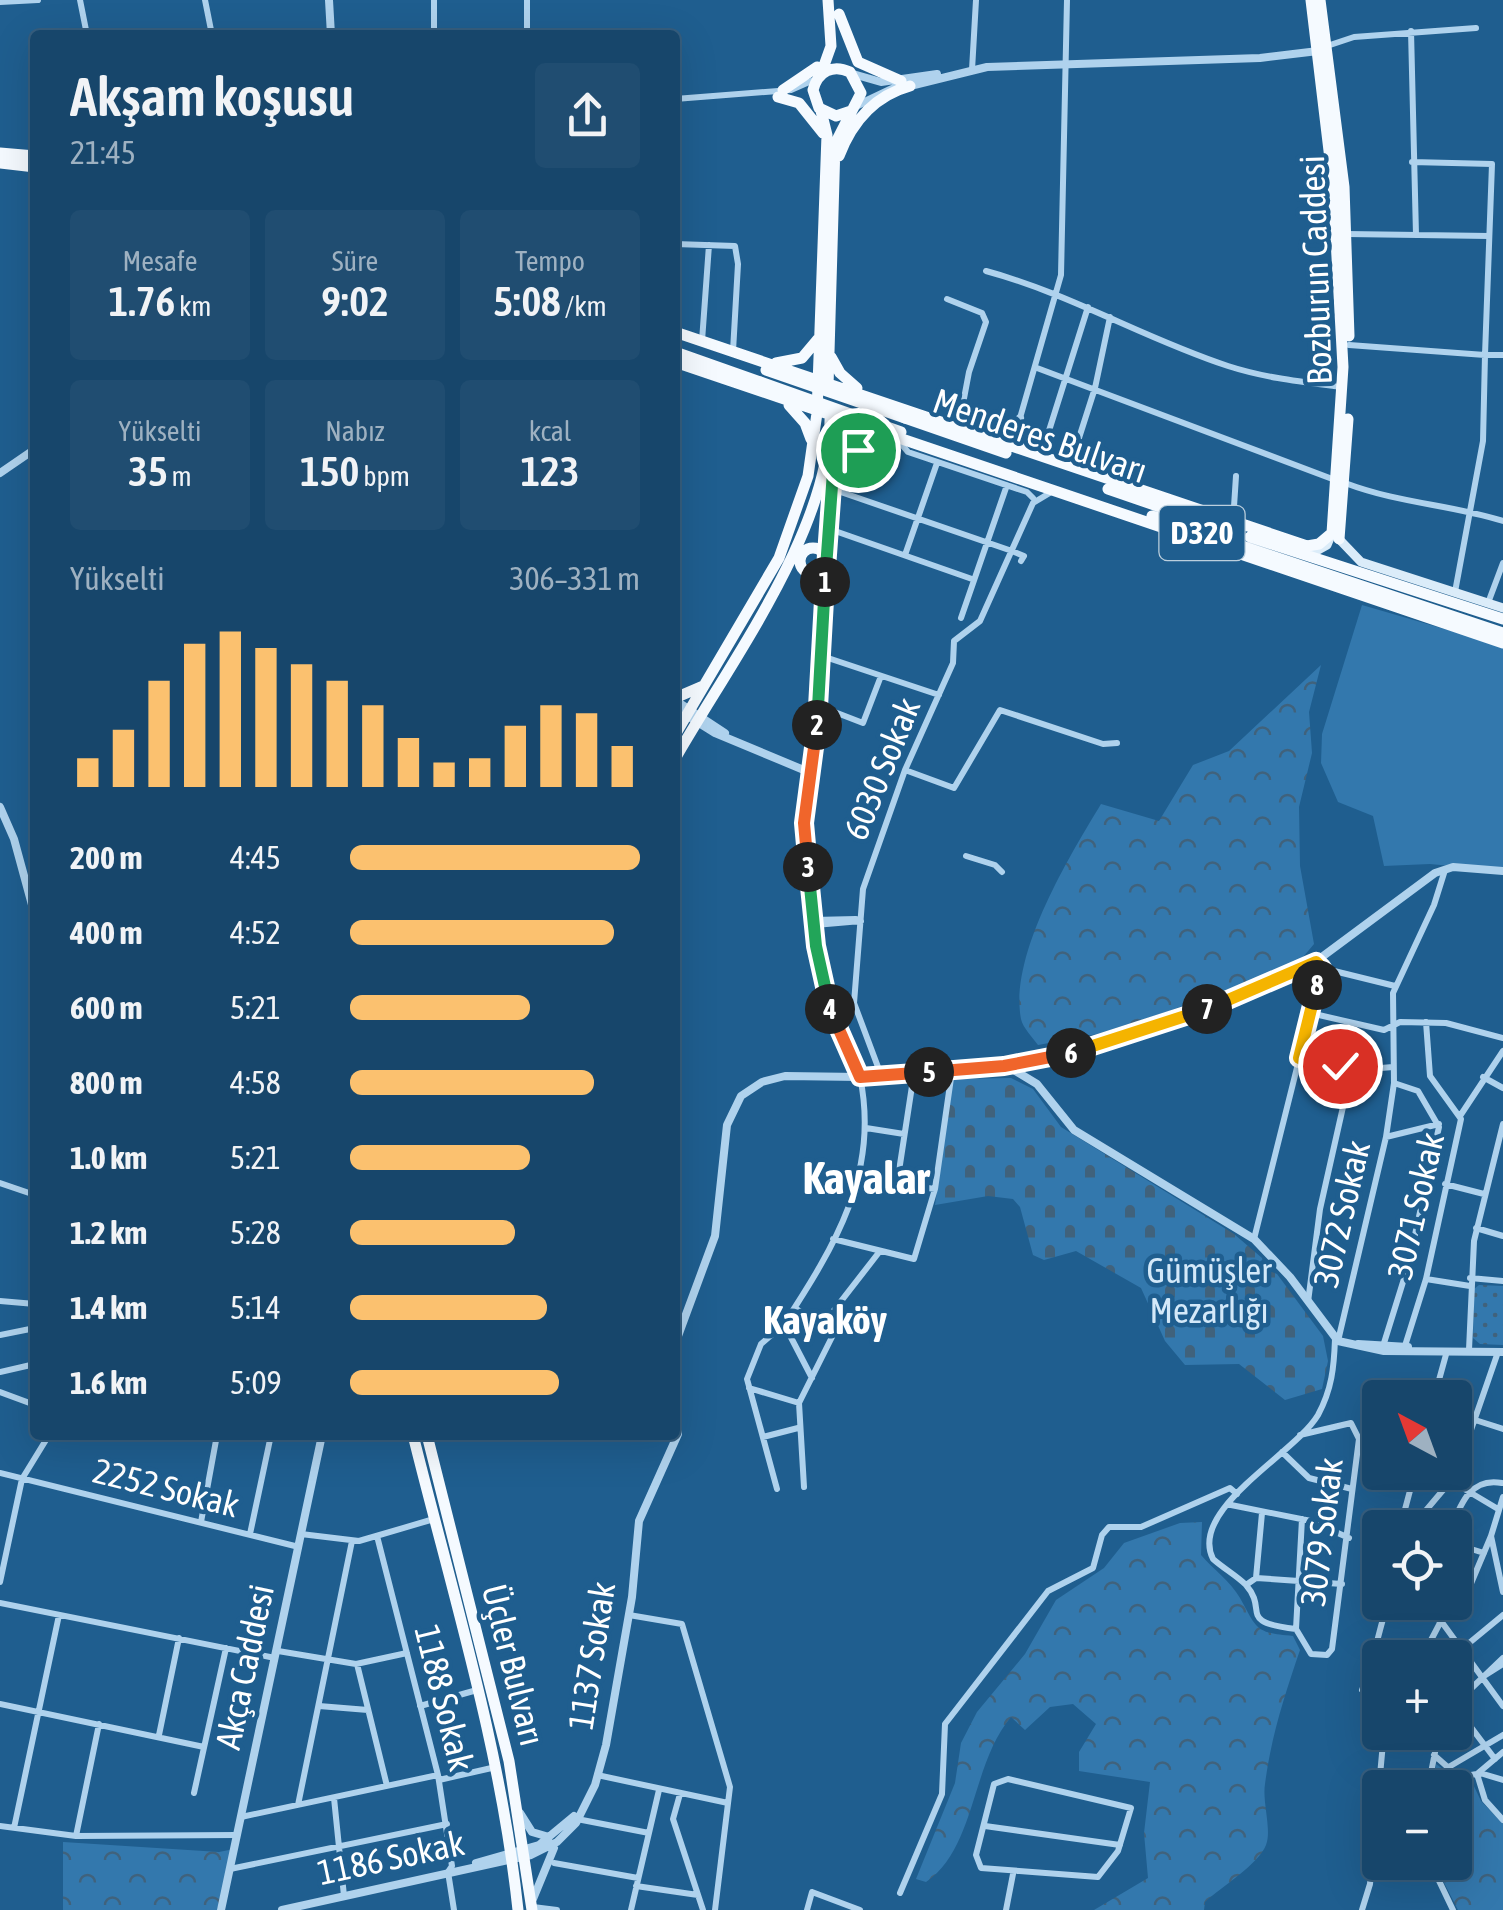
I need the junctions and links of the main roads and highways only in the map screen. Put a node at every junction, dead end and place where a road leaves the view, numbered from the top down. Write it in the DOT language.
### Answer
graph roads {
  1 [pos="828,0"];
  2 [pos="838,0"];
  3 [pos="1311,0"];
  4 [pos="1320,0"];
  5 [pos="839,14"];
  6 [pos="831,36"];
  7 [pos="1322,49"];
  8 [pos="852,73"];
  9 [pos="819,76"];
  10 [pos="854,108"];
  11 [pos="820,109"];
  12 [pos="827,150"];
  13 [pos="0,153"];
  14 [pos="30,156"];
  15 [pos="0,163"];
  16 [pos="30,166"];
  17 [pos="834,170"];
  18 [pos="680,335"];
  19 [pos="819,335"];
  20 [pos="680,336"];
  21 [pos="828,349"];
  22 [pos="680,353"];
  23 [pos="680,364"];
  24 [pos="765,372"];
  25 [pos="800,373"];
  26 [pos="823,380"];
  27 [pos="870,396"];
  28 [pos="786,403"];
  29 [pos="824,415"];
  30 [pos="860,427"];
  31 [pos="896,435"];
  32 [pos="819,448"];
  33 [pos="1068,471"];
  34 [pos="1341,482"];
  35 [pos="1140,496"];
  36 [pos="1102,500"];
  37 [pos="1124,515"];
  38 [pos="804,531"];
  39 [pos="1336,536"];
  40 [pos="816,548"];
  41 [pos="1309,556"];
  42 [pos="826,563"];
  43 [pos="1349,568"];
  44 [pos="808,572"];
  45 [pos="778,582"];
  46 [pos="1503,608"];
  47 [pos="1503,619"];
  48 [pos="1503,633"];
  49 [pos="1503,643"];
  50 [pos="712,675"];
  51 [pos="680,700"];
  52 [pos="693,717"];
  53 [pos="680,730"];
  54 [pos="680,747"];
  55 [pos="414,1440"];
  56 [pos="428,1440"];
  57 [pos="521,1855"];
  58 [pos="532,1907"];
  59 [pos="518,1910"];
  1 -- 6 [label="main road"];
  2 -- 5 [label="main road"];
  3 -- 7 [label="main road, Bozburun Caddesi"];
  4 -- 7 [label="main road, Bozburun Caddesi"];
  5 -- 8 [label="main road"];
  5 -- 17 [label="main road"];
  6 -- 9 [label="main road"];
  6 -- 12 [label="main road"];
  7 -- 34 [label="main road, Bozburun Caddesi"];
  7 -- 34 [label="main road, Bozburun Caddesi"];
  8 -- 9 [label="main road"];
  8 -- 10 [label="main road"];
  9 -- 11 [label="main road"];
  10 -- 11 [label="main road"];
  10 -- 17 [label="main road"];
  11 -- 12 [label="main road"];
  12 -- 19 [label="main road"];
  13 -- 14 [label="main road"];
  15 -- 16 [label="main road"];
  17 -- 21 [label="main road"];
  18 -- 24 [label="main road"];
  19 -- 24 [label="main road"];
  19 -- 26 [label="main road"];
  20 -- 24 [label="main road, Menderes Bulvarı"];
  21 -- 26 [label="main road"];
  21 -- 27 [label="main road"];
  22 -- 24 [label="main road, Menderes Bulvarı"];
  23 -- 28 [label="main road"];
  24 -- 25 [label="main road"];
  24 -- 31 [label="main road, Menderes Bulvarı / D320, bridge"];
  24 -- 33 [label="main road, Menderes Bulvarı / D320, bridge"];
  25 -- 26 [label="main road"];
  25 -- 28 [label="main road"];
  26 -- 27 [label="main road"];
  26 -- 29 [label="main road"];
  27 -- 30 [label="main road"];
  27 -- 33 [label="main road"];
  28 -- 29 [label="main road"];
  28 -- 32 [label="main road"];
  29 -- 30 [label="main road"];
  29 -- 32 [label="main road"];
  30 -- 31 [label="main road"];
  30 -- 32 [label="main road"];
  31 -- 36 [label="main road, Menderes Bulvarı / D320"];
  31 -- 37 [label="main road"];
  32 -- 38 [label="main road"];
  32 -- 50 [label="main road"];
  33 -- 35 [label="main road, Menderes Bulvarı / D320"];
  34 -- 39 [label="main road, Bozburun Caddesi"];
  35 -- 39 [label="main road"];
  35 -- 41 [label="main road, Menderes Bulvarı / D320"];
  36 -- 37 [label="main road"];
  36 -- 48 [label="main road, Menderes Bulvarı / D320"];
  37 -- 49 [label="main road"];
  38 -- 40 [label="main road"];
  38 -- 45 [label="main road"];
  39 -- 41 [label="main road"];
  39 -- 43 [label="main road"];
  39 -- 46 [label="main road"];
  40 -- 42 [label="main road"];
  40 -- 42 [label="main road"];
  40 -- 44 [label="main road"];
  41 -- 43 [label="main road, Menderes Bulvarı / D320"];
  42 -- 44 [label="main road"];
  42 -- 44 [label="main road"];
  43 -- 47 [label="main road, Menderes Bulvarı / D320"];
  44 -- 45 [label="main road"];
  45 -- 52 [label="main road"];
  50 -- 51 [label="main road"];
  50 -- 52 [label="main road"];
  52 -- 53 [label="main road"];
  52 -- 54 [label="main road"];
  55 -- 57 [label="main road, Üçler Bulvarı"];
  56 -- 57 [label="main road, Üçler Bulvarı"];
  57 -- 58 [label="main road, Üçler Bulvarı"];
  57 -- 59 [label="main road, Üçler Bulvarı"];
}
